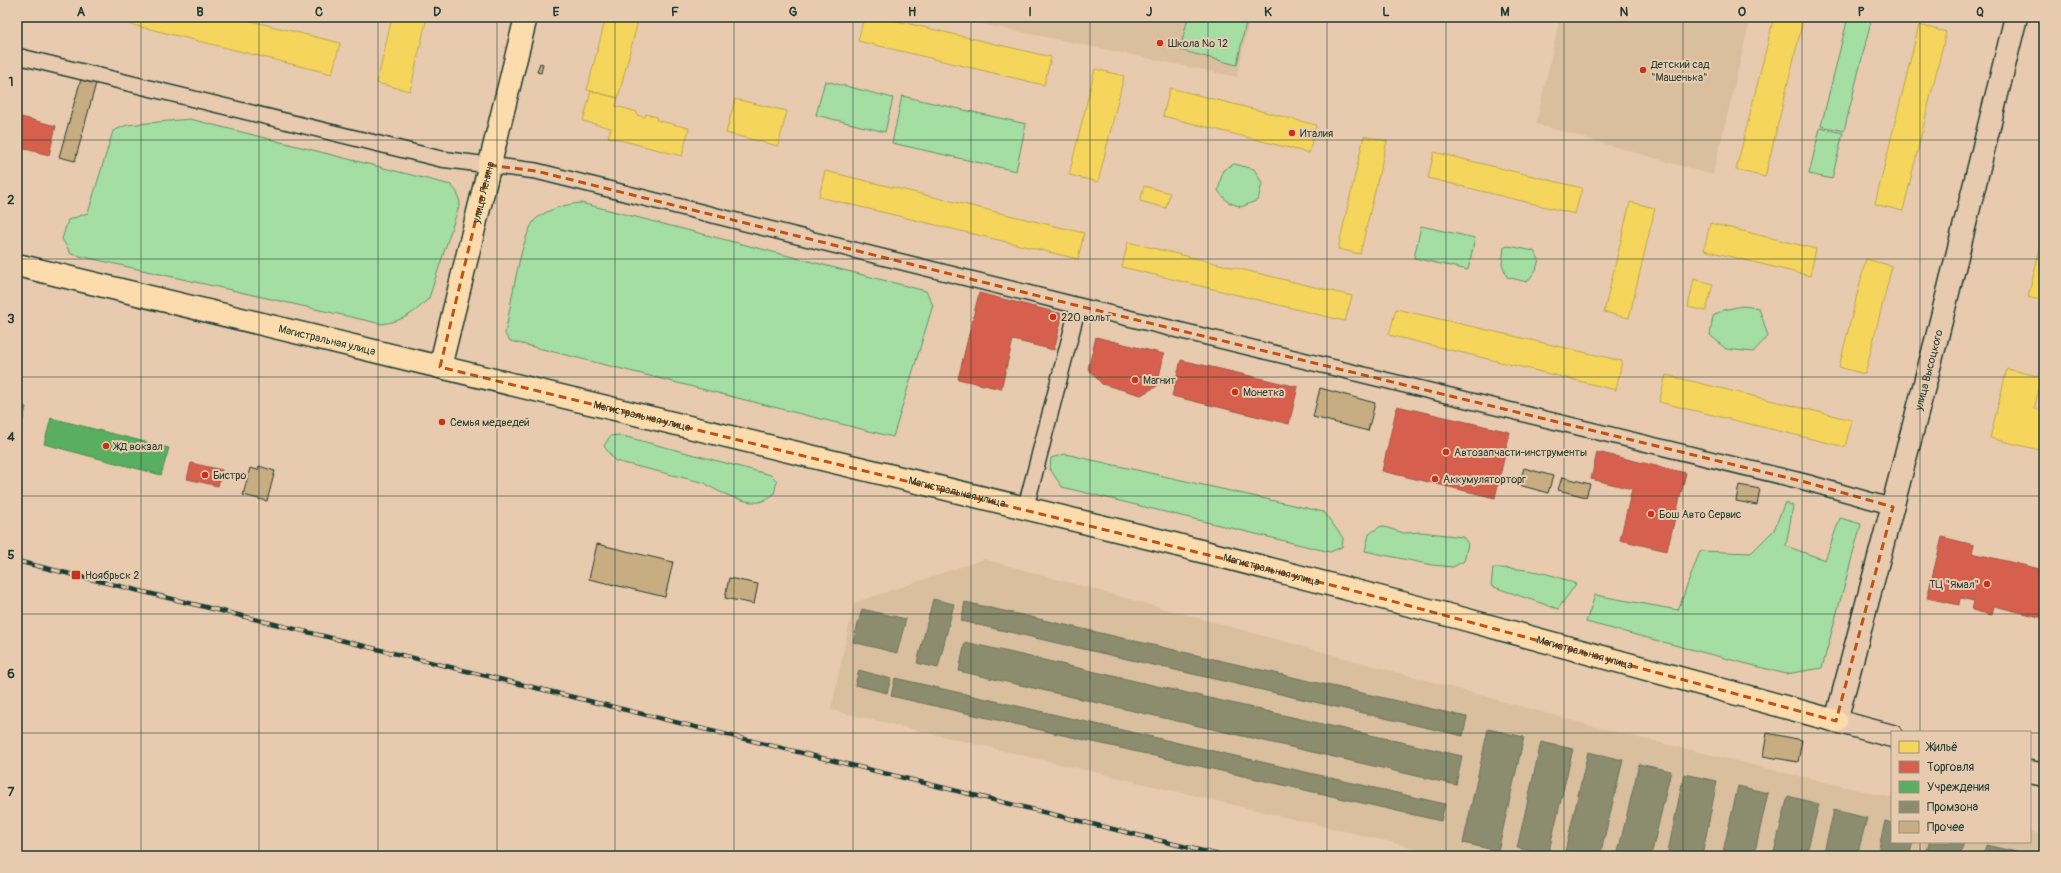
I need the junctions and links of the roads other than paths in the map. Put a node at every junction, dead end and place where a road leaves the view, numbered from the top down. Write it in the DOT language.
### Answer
graph roads {
  1 [pos="526,17"];
  2 [pos="2016,17"];
  3 [pos="17,56"];
  4 [pos="489,165"];
  5 [pos="17,265"];
  6 [pos="1079,306"];
  7 [pos="440,367"];
  8 [pos="1892,507"];
  9 [pos="1024,510"];
  10 [pos="1836,721"];
  11 [pos="1891,736"];
  12 [pos="2031,772"];
  13 [pos="2044,775"];
  1 -- 4 [label="main road, улица Ленина"];
  2 -- 8 [label="street, улица Высоцкого"];
  3 -- 4 [label="street"];
  4 -- 6 [label="street"];
  4 -- 7 [label="main road, улица Ленина"];
  5 -- 7 [label="main road, Магистральная улица"];
  6 -- 8 [label="street"];
  6 -- 9 [label="street"];
  7 -- 9 [label="main road, Магистральная улица"];
  8 -- 10 [label="street, улица Высоцкого"];
  9 -- 10 [label="main road, Магистральная улица"];
  10 -- 11 [label="street, Магистральная улица"];
  12 -- 13 [label="street"];
}
